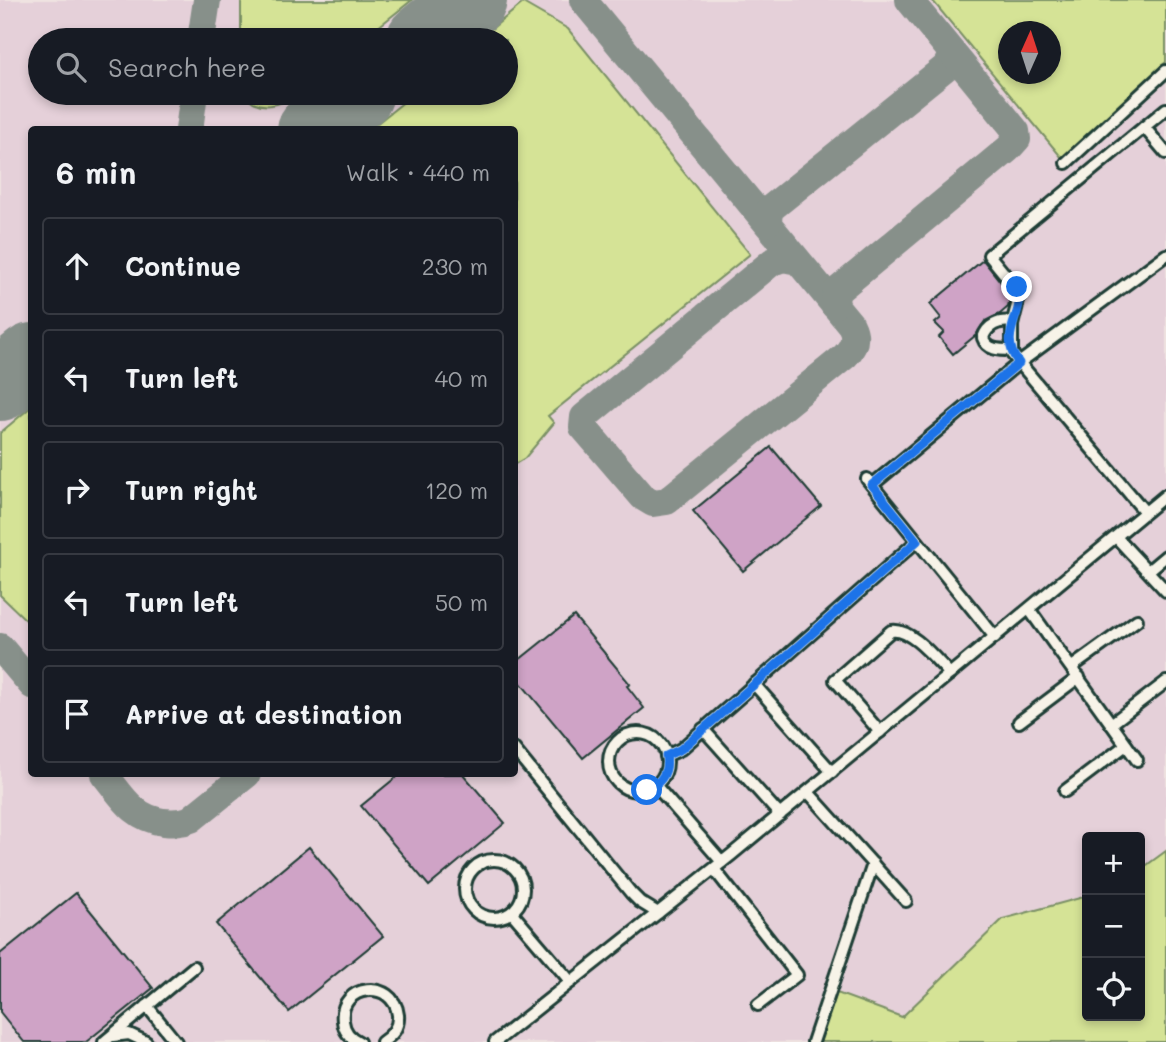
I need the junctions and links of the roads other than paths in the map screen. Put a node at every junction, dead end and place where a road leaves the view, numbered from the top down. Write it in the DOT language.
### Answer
graph roads {
  1 [pos="1166,71"];
  2 [pos="1166,109"];
  3 [pos="1144,127"];
  4 [pos="1166,153"];
  5 [pos="1066,163"];
  6 [pos="1166,255"];
  7 [pos="1012,322"];
  8 [pos="1011,350"];
  9 [pos="1019,363"];
  10 [pos="1166,495"];
  11 [pos="1145,512"];
  12 [pos="1116,537"];
  13 [pos="917,541"];
  14 [pos="1166,556"];
  15 [pos="1148,571"];
  16 [pos="1166,591"];
  17 [pos="1029,609"];
  18 [pos="1137,620"];
  19 [pos="995,637"];
  20 [pos="1076,672"];
  21 [pos="950,674"];
  22 [pos="1166,682"];
  23 [pos="754,684"];
  24 [pos="1019,722"];
  25 [pos="1111,724"];
  26 [pos="704,729"];
  27 [pos="880,732"];
  28 [pos="1126,745"];
  29 [pos="518,754"];
  30 [pos="666,756"];
  31 [pos="1137,760"];
  32 [pos="832,772"];
  33 [pos="656,786"];
  34 [pos="1065,791"];
  35 [pos="808,792"];
  36 [pos="780,815"];
  37 [pos="873,864"];
  38 [pos="718,866"];
  39 [pos="906,901"];
  40 [pos="512,913"];
  41 [pos="658,913"];
  42 [pos="194,967"];
  43 [pos="571,982"];
  44 [pos="758,1005"];
  45 [pos="147,1006"];
  46 [pos="388,1040"];
  47 [pos="106,1041"];
  48 [pos="146,1042"];
  49 [pos="176,1042"];
  50 [pos="359,1042"];
  51 [pos="495,1042"];
  52 [pos="813,1042"];
  1 -- 5 [label="lane"];
  2 -- 3 [label="lane"];
  3 -- 4 [label="lane"];
  3 -- 7 [label="lane"];
  6 -- 9 [label="lane"];
  7 -- 8 [label="lane"];
  7 -- 8 [label="lane"];
  8 -- 9 [label="lane"];
  9 -- 11 [label="lane"];
  9 -- 13 [label="lane"];
  10 -- 11 [label="lane"];
  11 -- 12 [label="lane"];
  12 -- 15 [label="lane"];
  12 -- 17 [label="lane"];
  13 -- 19 [label="lane"];
  13 -- 23 [label="lane"];
  14 -- 15 [label="lane"];
  15 -- 16 [label="lane"];
  17 -- 19 [label="lane"];
  17 -- 20 [label="lane"];
  18 -- 20 [label="lane"];
  19 -- 21 [label="lane"];
  20 -- 24 [label="lane"];
  20 -- 25 [label="lane"];
  21 -- 27 [label="lane"];
  21 -- 27 [label="lane"];
  22 -- 25 [label="lane"];
  23 -- 26 [label="lane"];
  23 -- 32 [label="lane"];
  25 -- 28 [label="lane"];
  26 -- 30 [label="lane"];
  26 -- 36 [label="lane"];
  27 -- 32 [label="lane"];
  28 -- 31 [label="lane"];
  28 -- 34 [label="lane"];
  29 -- 41 [label="lane"];
  30 -- 33 [label="lane"];
  30 -- 33 [label="lane"];
  32 -- 35 [label="lane"];
  33 -- 38 [label="lane"];
  35 -- 36 [label="lane"];
  35 -- 37 [label="lane"];
  36 -- 38 [label="lane"];
  37 -- 39 [label="lane"];
  37 -- 52 [label="lane"];
  38 -- 41 [label="lane"];
  38 -- 44 [label="lane"];
  40 -- 40 [label="lane"];
  40 -- 43 [label="lane"];
  41 -- 43 [label="lane"];
  42 -- 45 [label="lane"];
  43 -- 51 [label="lane"];
  45 -- 47 [label="lane"];
  45 -- 49 [label="lane"];
  46 -- 50 [label="lane"];
  47 -- 48 [label="lane"];
}
